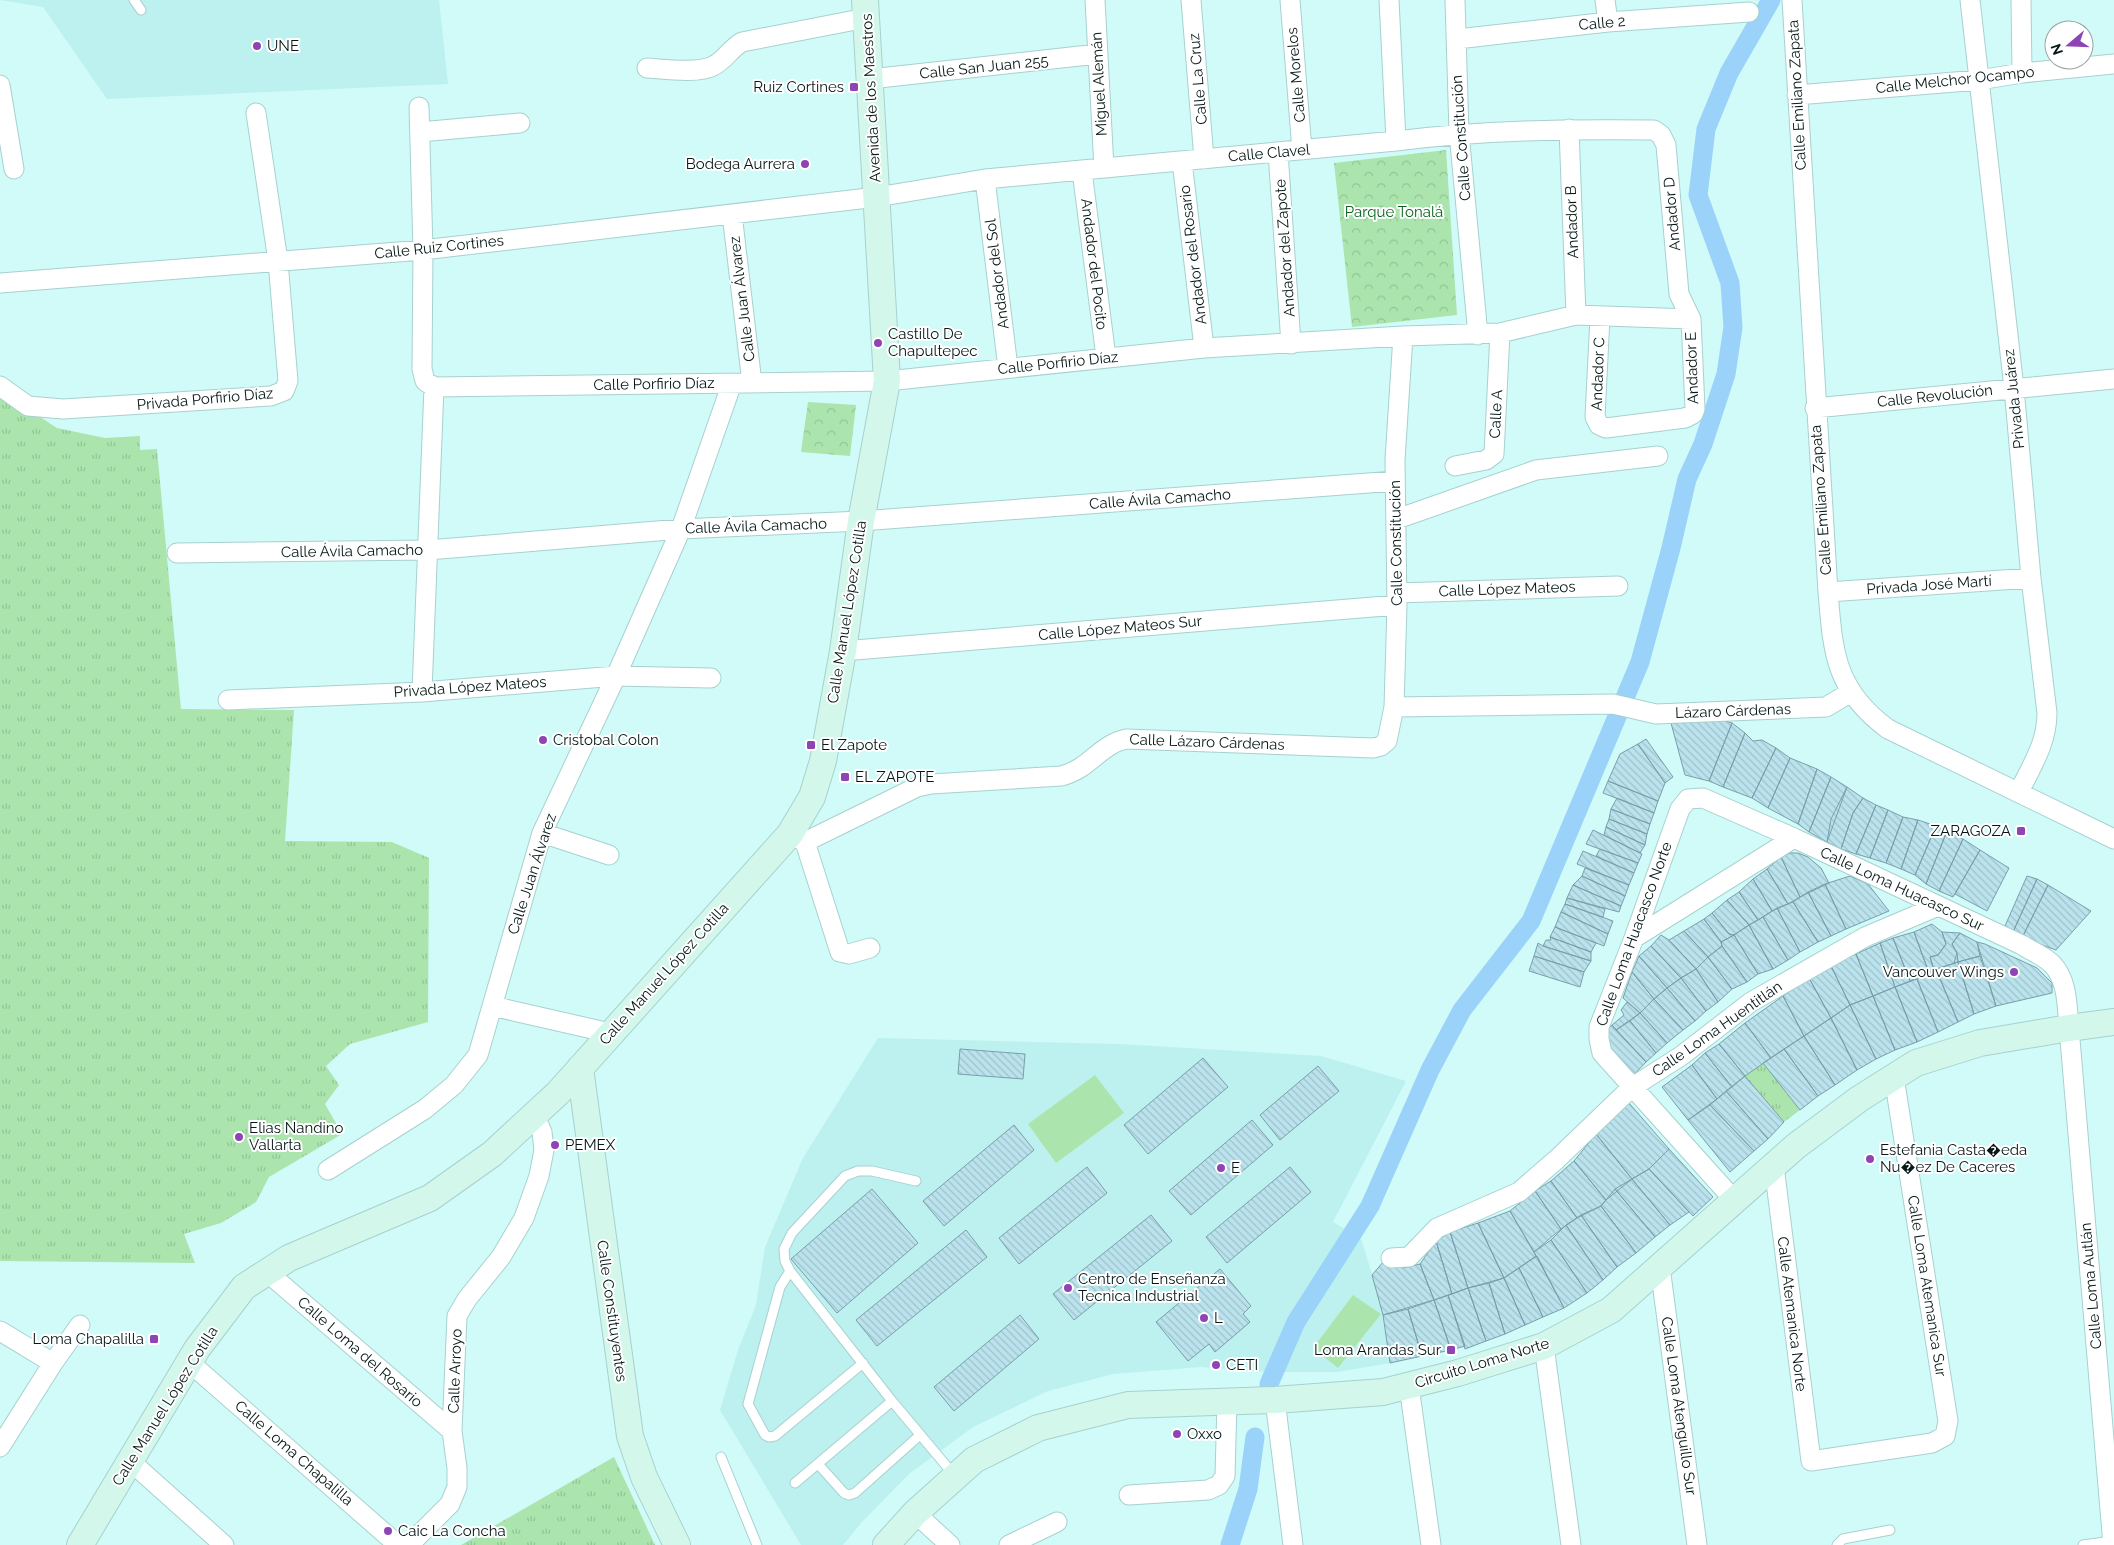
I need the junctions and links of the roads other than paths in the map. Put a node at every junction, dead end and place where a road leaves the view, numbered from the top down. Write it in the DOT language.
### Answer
graph roads {
  1 [pos="134,0"];
  2 [pos="1095,0"];
  3 [pos="1191,0"];
  4 [pos="1290,0"];
  5 [pos="1389,0"];
  6 [pos="1455,0"];
  7 [pos="1605,0"];
  8 [pos="1792,0"];
  9 [pos="1970,0"];
  10 [pos="2021,0"];
  11 [pos="865,9"];
  12 [pos="141,10"];
  13 [pos="1749,12"];
  14 [pos="1608,22"];
  15 [pos="1456,38"];
  16 [pos="1098,54"];
  17 [pos="2114,64"];
  18 [pos="647,68"];
  19 [pos="2022,73"];
  20 [pos="870,79"];
  21 [pos="1979,80"];
  22 [pos="0,85"];
  23 [pos="1797,95"];
  24 [pos="419,107"];
  25 [pos="256,112"];
  26 [pos="3,121"];
  27 [pos="520,123"];
  28 [pos="1569,129"];
  29 [pos="420,132"];
  30 [pos="1459,133"];
  31 [pos="1662,135"];
  32 [pos="1396,141"];
  33 [pos="1302,150"];
  34 [pos="1278,152"];
  35 [pos="1204,159"];
  36 [pos="1182,161"];
  37 [pos="1104,168"];
  38 [pos="14,169"];
  39 [pos="1082,170"];
  40 [pos="985,180"];
  41 [pos="877,197"];
  42 [pos="732,214"];
  43 [pos="423,250"];
  44 [pos="278,261"];
  45 [pos="0,283"];
  46 [pos="1679,294"];
  47 [pos="1576,315"];
  48 [pos="1600,317"];
  49 [pos="1690,319"];
  50 [pos="1500,333"];
  51 [pos="1478,335"];
  52 [pos="1403,336"];
  53 [pos="1291,344"];
  54 [pos="1204,348"];
  55 [pos="1106,357"];
  56 [pos="1008,368"];
  57 [pos="2114,379"];
  58 [pos="887,380"];
  59 [pos="732,383"];
  60 [pos="752,383"];
  61 [pos="430,384"];
  62 [pos="0,386"];
  63 [pos="2014,388"];
  64 [pos="1815,408"];
  65 [pos="1692,414"];
  66 [pos="1658,456"];
  67 [pos="1455,466"];
  68 [pos="1395,481"];
  69 [pos="1397,519"];
  70 [pos="861,521"];
  71 [pos="681,529"];
  72 [pos="428,550"];
  73 [pos="177,553"];
  74 [pos="2031,578"];
  75 [pos="1618,586"];
  76 [pos="1828,592"];
  77 [pos="1397,598"];
  78 [pos="843,651"];
  79 [pos="616,676"];
  80 [pos="711,678"];
  81 [pos="422,692"];
  82 [pos="1851,692"];
  83 [pos="228,700"];
  84 [pos="1394,707"];
  85 [pos="1381,746"];
  86 [pos="2019,792"];
  87 [pos="1688,800"];
  88 [pos="542,833"];
  89 [pos="797,838"];
  90 [pos="1794,838"];
  91 [pos="2114,838"];
  92 [pos="609,855"];
  93 [pos="1938,906"];
  94 [pos="1634,938"];
  95 [pos="870,948"];
  96 [pos="492,1006"];
  97 [pos="2114,1022"];
  98 [pos="2069,1028"];
  99 [pos="610,1033"];
  100 [pos="580,1068"];
  101 [pos="1894,1077"];
  102 [pos="1631,1088"];
  103 [pos="534,1114"];
  104 [pos="1774,1166"];
  105 [pos="328,1170"];
  106 [pos="916,1181"];
  107 [pos="1735,1201"];
  108 [pos="1392,1258"];
  109 [pos="1660,1267"];
  110 [pos="790,1271"];
  111 [pos="267,1272"];
  112 [pos="80,1325"];
  113 [pos="0,1331"];
  114 [pos="1544,1346"];
  115 [pos="189,1362"];
  116 [pos="53,1363"];
  117 [pos="863,1363"];
  118 [pos="1409,1386"];
  119 [pos="1275,1400"];
  120 [pos="892,1401"];
  121 [pos="1227,1402"];
  122 [pos="452,1431"];
  123 [pos="920,1435"];
  124 [pos="0,1446"];
  125 [pos="721,1457"];
  126 [pos="129,1460"];
  127 [pos="1811,1461"];
  128 [pos="818,1464"];
  129 [pos="956,1477"];
  130 [pos="795,1483"];
  131 [pos="1130,1495"];
  132 [pos="915,1513"];
  133 [pos="1057,1522"];
  134 [pos="1890,1530"];
  135 [pos="2113,1543"];
  136 [pos="80,1545"];
  137 [pos="224,1545"];
  138 [pos="398,1545"];
  139 [pos="409,1545"];
  140 [pos="677,1545"];
  141 [pos="757,1545"];
  142 [pos="886,1545"];
  143 [pos="950,1545"];
  144 [pos="1009,1545"];
  145 [pos="1293,1545"];
  146 [pos="1431,1545"];
  147 [pos="1571,1545"];
  148 [pos="1697,1545"];
  149 [pos="1837,1545"];
  150 [pos="2083,1545"];
  1 -- 12 [label="lane"];
  2 -- 16 [label="street, Miguel Alemán"];
  3 -- 35 [label="street, Calle La Cruz"];
  4 -- 33 [label="street, Calle Morelos"];
  5 -- 32 [label="street"];
  6 -- 15 [label="street, Calle Constitución"];
  7 -- 14 [label="street"];
  8 -- 23 [label="street, Calle Emiliano Zapata"];
  9 -- 21 [label="street, Privada Juárez"];
  10 -- 19 [label="street"];
  11 -- 18 [label="street"];
  11 -- 20 [label="street, Avenida de los Maestros"];
  13 -- 14 [label="street, Calle 2"];
  14 -- 15 [label="street, Calle 2"];
  15 -- 30 [label="street, Calle Constitución"];
  16 -- 20 [label="street, Calle San Juan 255"];
  16 -- 37 [label="street, Miguel Alemán"];
  17 -- 19 [label="street, Calle Melchor Ocampo"];
  19 -- 21 [label="street, Calle Melchor Ocampo"];
  20 -- 41 [label="street, Avenida de los Maestros"];
  21 -- 23 [label="street, Calle Melchor Ocampo"];
  21 -- 63 [label="street, Privada Juárez"];
  22 -- 26 [label="street"];
  23 -- 64 [label="street, Calle Emiliano Zapata"];
  24 -- 29 [label="street"];
  25 -- 44 [label="street, Privada Porfirio Díaz"];
  26 -- 38 [label="street"];
  27 -- 29 [label="street"];
  28 -- 30 [label="street, Calle Clavel"];
  28 -- 31 [label="street, Calle Clavel"];
  28 -- 47 [label="street, Andador B"];
  29 -- 43 [label="street"];
  30 -- 32 [label="street, Calle Clavel"];
  30 -- 51 [label="street, Calle Constitución"];
  31 -- 46 [label="street, Andador D"];
  32 -- 33 [label="street, Calle Clavel"];
  33 -- 34 [label="street, Calle Clavel"];
  34 -- 35 [label="street, Calle Clavel"];
  34 -- 53 [label="street, Andador del Zapote"];
  35 -- 36 [label="street, Calle Clavel"];
  36 -- 37 [label="street, Calle Clavel"];
  36 -- 54 [label="street, Andador del Rosario"];
  37 -- 39 [label="street, Calle Clavel"];
  39 -- 40 [label="street, Calle Clavel"];
  39 -- 55 [label="street, Andador del Pocito"];
  40 -- 41 [label="street, Calle Clavel"];
  40 -- 56 [label="street, Andador del Sol"];
  41 -- 42 [label="street, Calle Ruiz Cortines"];
  41 -- 58 [label="street, Calle Manuel López Cotilla"];
  42 -- 43 [label="street, Calle Ruiz Cortines"];
  42 -- 60 [label="street, Calle Juan Álvarez"];
  43 -- 44 [label="street, Calle Ruiz Cortines"];
  43 -- 61 [label="street"];
  44 -- 45 [label="street, Calle Ruiz Cortines"];
  44 -- 62 [label="street, Privada Porfirio Díaz"];
  46 -- 49 [label="street, Andador E"];
  47 -- 48 [label="street, Calle Porfirio Díaz"];
  47 -- 50 [label="street, Calle Porfirio Díaz"];
  48 -- 49 [label="street, Calle Porfirio Díaz"];
  48 -- 65 [label="street, Andador C"];
  49 -- 65 [label="street, Andador E"];
  50 -- 51 [label="street, Calle Porfirio Díaz"];
  50 -- 67 [label="street, Calle A"];
  51 -- 52 [label="street, Calle Porfirio Díaz"];
  52 -- 53 [label="street, Calle Porfirio Díaz"];
  52 -- 68 [label="street, Calle Constitución"];
  53 -- 54 [label="street, Calle Porfirio Díaz"];
  54 -- 55 [label="street, Calle Porfirio Díaz"];
  55 -- 56 [label="street, Calle Porfirio Díaz"];
  56 -- 58 [label="street, Calle Porfirio Díaz"];
  57 -- 63 [label="street, Calle Revolución"];
  58 -- 60 [label="street, Calle Porfirio Díaz"];
  58 -- 70 [label="street, Calle Manuel López Cotilla"];
  59 -- 60 [label="street, Calle Porfirio Díaz"];
  59 -- 61 [label="street, Calle Porfirio Díaz"];
  59 -- 71 [label="street, Calle Juan Álvarez"];
  61 -- 72 [label="street"];
  63 -- 64 [label="street, Calle Revolución"];
  63 -- 74 [label="street, Privada Juárez"];
  64 -- 76 [label="street, Calle Emiliano Zapata"];
  66 -- 69 [label="street"];
  68 -- 69 [label="street, Calle Constitución"];
  68 -- 70 [label="street, Calle Ávila Camacho"];
  69 -- 77 [label="street, Calle Constitución"];
  70 -- 71 [label="street, Calle Ávila Camacho"];
  70 -- 78 [label="street, Calle Manuel López Cotilla"];
  71 -- 72 [label="street, Calle Ávila Camacho"];
  71 -- 79 [label="street, Calle Juan Álvarez"];
  72 -- 73 [label="street, Calle Ávila Camacho"];
  72 -- 81 [label="street"];
  74 -- 76 [label="street, Privada José Martí"];
  74 -- 86 [label="street, Privada Juárez"];
  75 -- 77 [label="street, Calle López Mateos"];
  76 -- 82 [label="street, Calle Emiliano Zapata"];
  77 -- 78 [label="street, Calle López Mateos Sur"];
  77 -- 84 [label="street, Calle Constitución"];
  78 -- 89 [label="street, Calle Manuel López Cotilla"];
  79 -- 80 [label="street, Privada López Mateos"];
  79 -- 81 [label="street, Privada López Mateos"];
  79 -- 88 [label="street, Calle Juan Álvarez"];
  81 -- 83 [label="street, Privada López Mateos"];
  82 -- 84 [label="street, Lázaro Cárdenas"];
  82 -- 86 [label="street, Calle Emiliano Zapata"];
  84 -- 85 [label="street, Calle Constitución"];
  85 -- 89 [label="street, Calle Lázaro Cárdenas"];
  86 -- 91 [label="street, Calle Emiliano Zapata"];
  87 -- 90 [label="street, Calle Loma Huacasco Sur"];
  87 -- 94 [label="street, Calle Loma Huacasco Norte"];
  88 -- 92 [label="street"];
  88 -- 96 [label="street, Calle Juan Álvarez"];
  89 -- 95 [label="street"];
  89 -- 99 [label="street, Calle Manuel López Cotilla"];
  90 -- 93 [label="street, Calle Loma Huacasco Sur"];
  90 -- 94 [label="street"];
  93 -- 98 [label="street, Calle Loma Huacasco Sur"];
  93 -- 102 [label="street, Calle Loma Huentitlán"];
  94 -- 102 [label="street, Calle Loma Huacasco Norte"];
  96 -- 99 [label="street"];
  96 -- 105 [label="street, Calle Juan Álvarez"];
  97 -- 98 [label="street, Circuito Loma Norte"];
  98 -- 101 [label="street, Circuito Loma Norte"];
  98 -- 135 [label="street, Calle Loma Autlán"];
  99 -- 100 [label="street, Calle Manuel López Cotilla"];
  100 -- 103 [label="street, Calle Manuel López Cotilla"];
  100 -- 140 [label="street, Calle Constituyentes"];
  101 -- 104 [label="street, Circuito Loma Norte"];
  101 -- 127 [label="street, Calle Loma Atemanica Sur"];
  102 -- 107 [label="street, Calle Loma Huacasco Norte"];
  102 -- 108 [label="street, Calle Loma Huentitlán"];
  103 -- 111 [label="street, Calle Manuel López Cotilla"];
  103 -- 122 [label="street, Calle Arroyo"];
  104 -- 107 [label="street, Circuito Loma Norte"];
  104 -- 127 [label="street, Calle Atemanica Norte"];
  106 -- 110 [label="lane"];
  107 -- 109 [label="street, Circuito Loma Norte"];
  109 -- 114 [label="street, Circuito Loma Norte"];
  109 -- 148 [label="street, Calle Loma Atenguillo Sur"];
  110 -- 117 [label="lane"];
  110 -- 117 [label="lane"];
  111 -- 115 [label="street, Calle Manuel López Cotilla"];
  111 -- 122 [label="street, Calle Loma del Rosario"];
  112 -- 116 [label="street"];
  113 -- 116 [label="street"];
  114 -- 118 [label="street, Circuito Loma Norte"];
  114 -- 147 [label="street"];
  115 -- 126 [label="street, Calle Manuel López Cotilla"];
  115 -- 138 [label="street, Calle Loma Chapalilla"];
  116 -- 124 [label="street"];
  117 -- 120 [label="lane"];
  118 -- 119 [label="street, Circuito Loma Norte"];
  118 -- 146 [label="street"];
  119 -- 121 [label="street, Circuito Loma Norte"];
  119 -- 145 [label="street"];
  120 -- 123 [label="lane"];
  120 -- 128 [label="lane"];
  121 -- 129 [label="street, Circuito Loma Norte"];
  121 -- 131 [label="street"];
  122 -- 139 [label="street, Calle Arroyo"];
  123 -- 128 [label="lane"];
  123 -- 129 [label="lane"];
  125 -- 141 [label="lane"];
  126 -- 136 [label="street, Calle Manuel López Cotilla"];
  126 -- 137 [label="street"];
  128 -- 130 [label="lane"];
  129 -- 132 [label="street, Circuito Loma Norte"];
  132 -- 142 [label="street, Circuito Loma Norte"];
  132 -- 143 [label="street"];
  133 -- 144 [label="street"];
  134 -- 149 [label="lane"];
  135 -- 150 [label="lane"];
}
